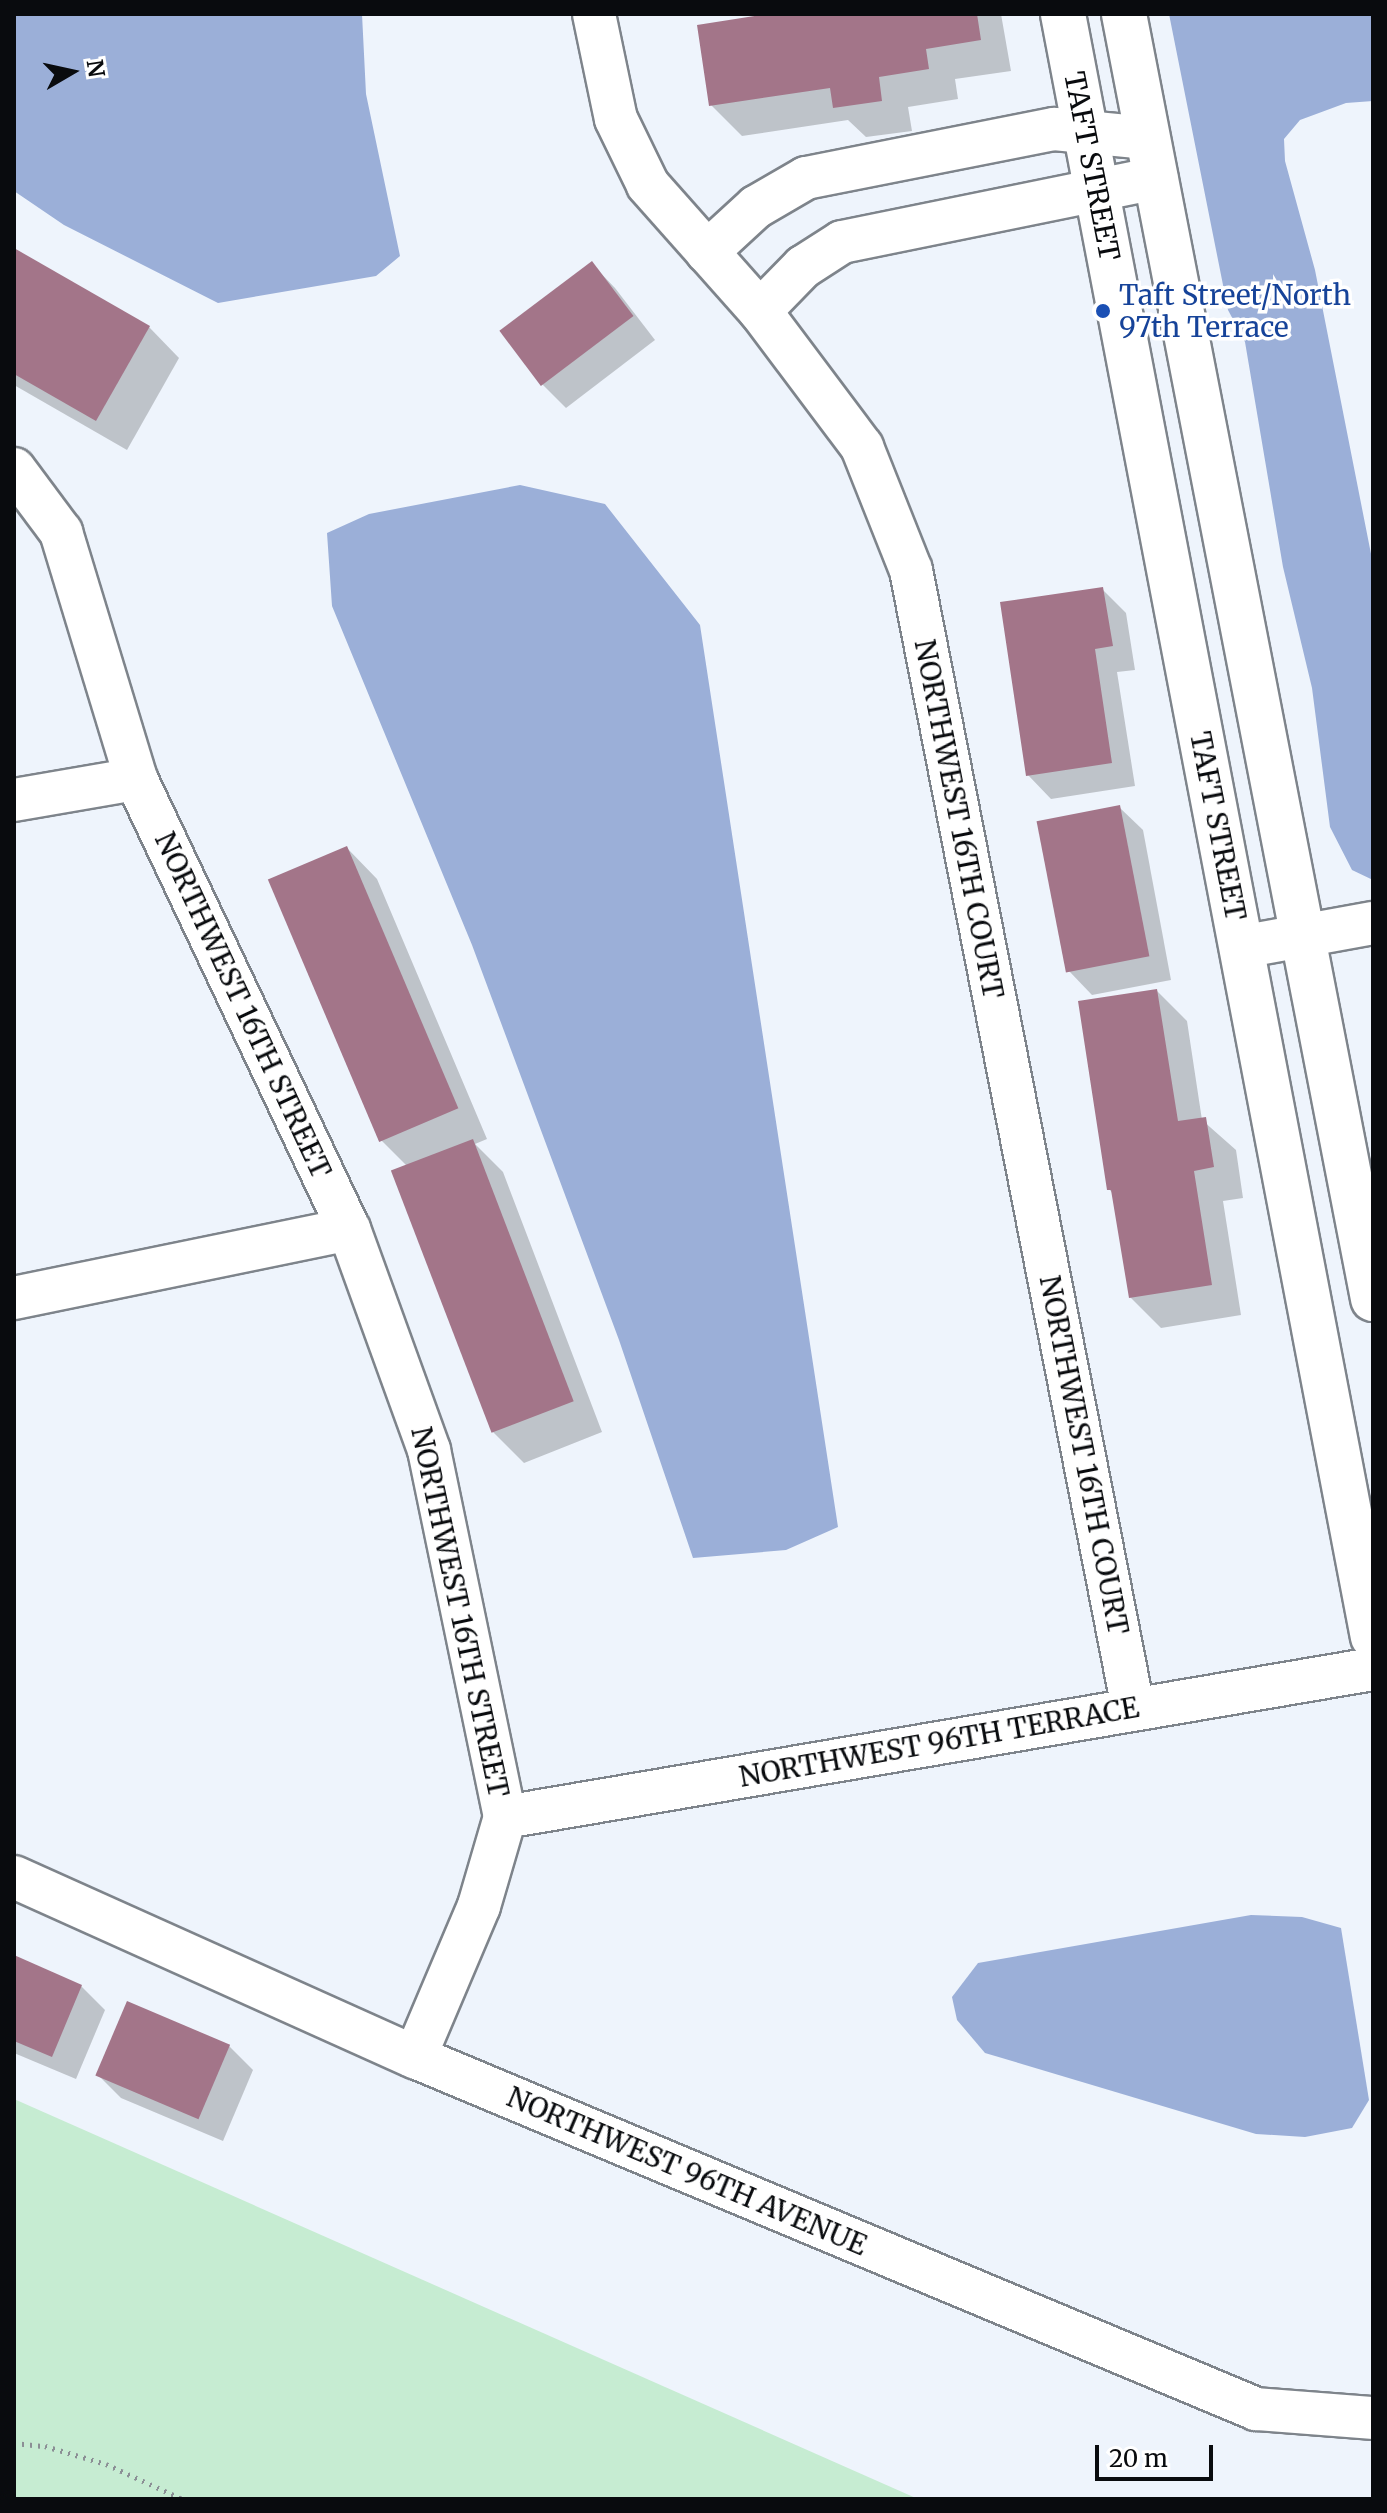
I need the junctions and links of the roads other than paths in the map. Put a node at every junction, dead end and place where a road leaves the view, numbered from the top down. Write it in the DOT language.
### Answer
graph roads {
  1 [pos="594,14"];
  2 [pos="1063,14"];
  3 [pos="1124,14"];
  4 [pos="1086,132"];
  5 [pos="1153,158"];
  6 [pos="1097,189"];
  7 [pos="707,252"];
  8 [pos="760,311"];
  9 [pos="14,469"];
  10 [pos="136,779"];
  11 [pos="14,800"];
  12 [pos="1373,923"];
  13 [pos="1303,936"];
  14 [pos="1241,947"];
  15 [pos="349,1229"];
  16 [pos="14,1298"];
  17 [pos="1373,1299"];
  18 [pos="1373,1637"];
  19 [pos="1373,1669"];
  20 [pos="1133,1708"];
  21 [pos="505,1817"];
  22 [pos="14,1877"];
  23 [pos="415,2057"];
  24 [pos="1373,2418"];
  1 -- 7 [label="street, NORTHWEST 16TH COURT"];
  2 -- 4 [label="street, TAFT STREET"];
  3 -- 5 [label="street"];
  4 -- 5 [label="street"];
  4 -- 6 [label="street, TAFT STREET"];
  4 -- 7 [label="street"];
  5 -- 6 [label="street"];
  5 -- 13 [label="street"];
  6 -- 8 [label="street"];
  6 -- 14 [label="street, TAFT STREET"];
  7 -- 8 [label="street, NORTHWEST 16TH COURT"];
  8 -- 20 [label="street, NORTHWEST 16TH COURT"];
  9 -- 10 [label="street, NORTHWEST 16TH STREET"];
  10 -- 11 [label="street"];
  10 -- 15 [label="street, NORTHWEST 16TH STREET"];
  12 -- 13 [label="street"];
  13 -- 14 [label="street"];
  13 -- 17 [label="street"];
  14 -- 18 [label="street, TAFT STREET"];
  15 -- 16 [label="street"];
  15 -- 21 [label="street, NORTHWEST 16TH STREET"];
  19 -- 20 [label="street, NORTHWEST 96TH TERRACE"];
  20 -- 21 [label="street, NORTHWEST 96TH TERRACE"];
  21 -- 23 [label="street, NORTHWEST 16TH STREET"];
  22 -- 23 [label="street, NORTHWEST 96TH AVENUE"];
  23 -- 24 [label="street, NORTHWEST 96TH AVENUE"];
}
